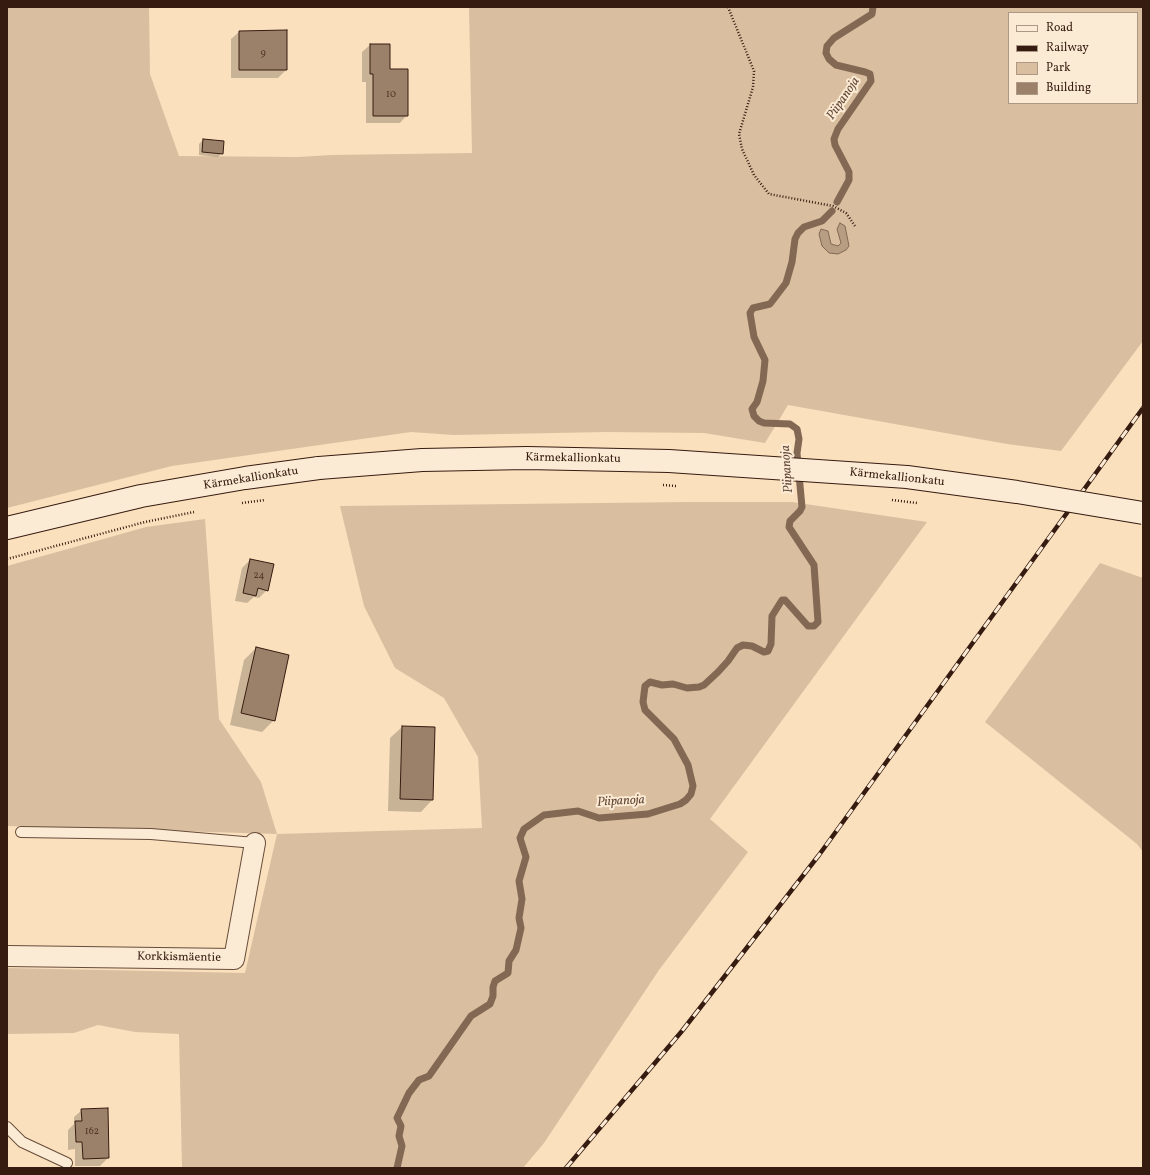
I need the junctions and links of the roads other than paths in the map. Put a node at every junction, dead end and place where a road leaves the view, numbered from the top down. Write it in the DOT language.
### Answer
graph roads {
  1 [pos="1143,513"];
  2 [pos="7,528"];
  3 [pos="21,832"];
  4 [pos="255,843"];
  5 [pos="7,956"];
  6 [pos="7,1127"];
  7 [pos="67,1163"];
  1 -- 2 [label="street, Kärmekallionkatu, bridge"];
  3 -- 4 [label="lane"];
  4 -- 5 [label="street, Korkkismäentie"];
  6 -- 7 [label="lane"];
}
